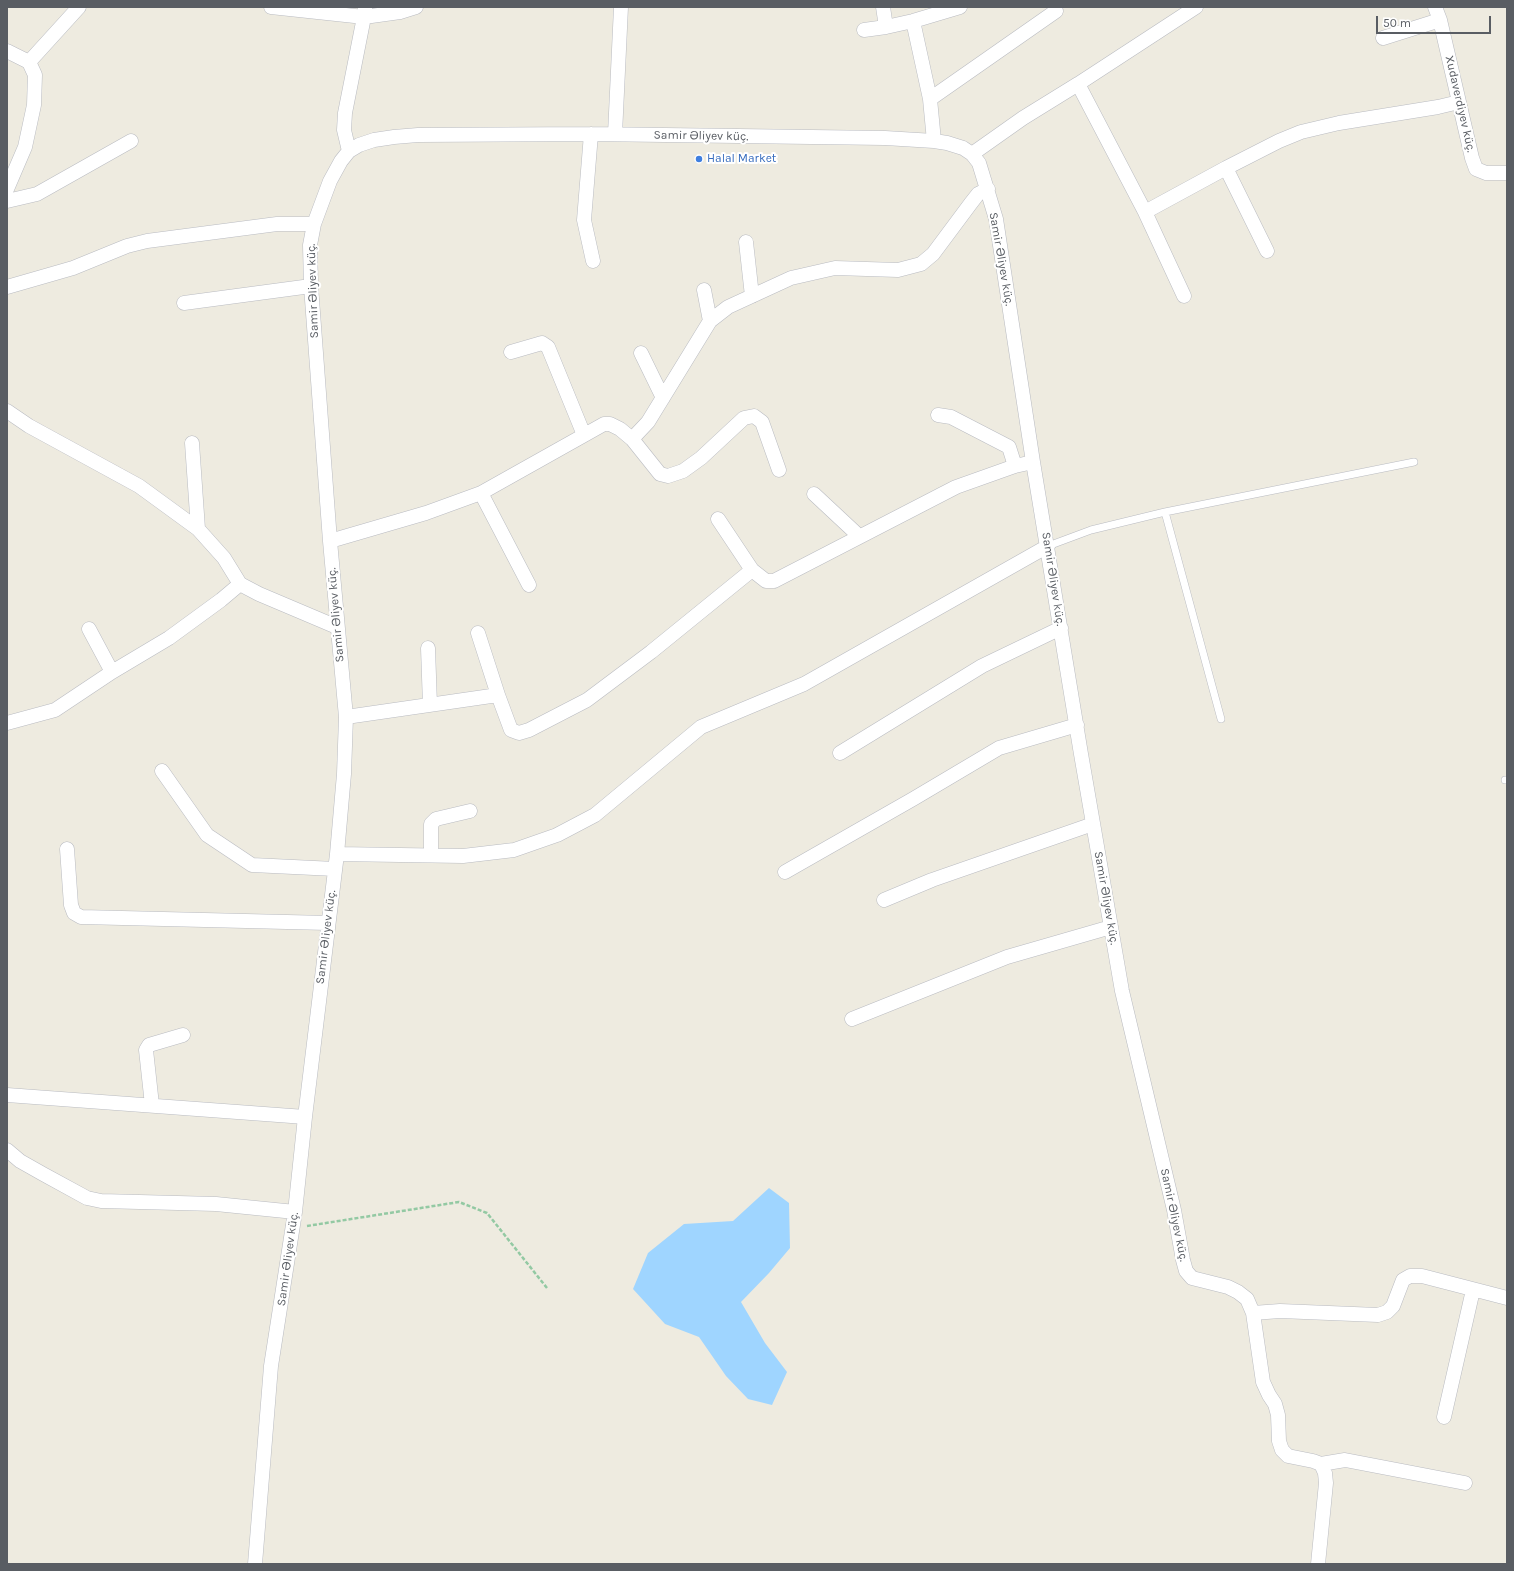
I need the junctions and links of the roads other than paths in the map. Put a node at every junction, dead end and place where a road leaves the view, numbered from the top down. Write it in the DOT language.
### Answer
graph roads {
  1 [pos="79,7"];
  2 [pos="271,7"];
  3 [pos="416,7"];
  4 [pos="621,7"];
  5 [pos="883,7"];
  6 [pos="1196,7"];
  7 [pos="956,8"];
  8 [pos="1056,11"];
  9 [pos="365,12"];
  10 [pos="1438,13"];
  11 [pos="913,21"];
  12 [pos="886,27"];
  13 [pos="864,30"];
  14 [pos="1383,38"];
  15 [pos="7,51"];
  16 [pos="29,62"];
  17 [pos="1078,84"];
  18 [pos="930,99"];
  19 [pos="1460,102"];
  20 [pos="591,134"];
  21 [pos="615,134"];
  22 [pos="131,141"];
  23 [pos="934,141"];
  24 [pos="349,151"];
  25 [pos="972,154"];
  26 [pos="1226,168"];
  27 [pos="1507,173"];
  28 [pos="7,189"];
  29 [pos="988,189"];
  30 [pos="7,201"];
  31 [pos="1145,212"];
  32 [pos="314,224"];
  33 [pos="746,242"];
  34 [pos="1267,251"];
  35 [pos="593,261"];
  36 [pos="311,286"];
  37 [pos="7,287"];
  38 [pos="704,290"];
  39 [pos="752,296"];
  40 [pos="1184,296"];
  41 [pos="184,303"];
  42 [pos="710,322"];
  43 [pos="511,352"];
  44 [pos="641,353"];
  45 [pos="663,398"];
  46 [pos="7,411"];
  47 [pos="938,415"];
  48 [pos="584,435"];
  49 [pos="632,439"];
  50 [pos="192,443"];
  51 [pos="1033,462"];
  52 [pos="1414,462"];
  53 [pos="1015,466"];
  54 [pos="779,470"];
  55 [pos="481,493"];
  56 [pos="814,494"];
  57 [pos="1165,512"];
  58 [pos="718,519"];
  59 [pos="198,529"];
  60 [pos="859,536"];
  61 [pos="330,541"];
  62 [pos="1048,546"];
  63 [pos="752,570"];
  64 [pos="240,584"];
  65 [pos="529,585"];
  66 [pos="336,627"];
  67 [pos="1061,628"];
  68 [pos="89,629"];
  69 [pos="478,633"];
  70 [pos="428,648"];
  71 [pos="112,672"];
  72 [pos="498,695"];
  73 [pos="430,705"];
  74 [pos="346,717"];
  75 [pos="1221,719"];
  76 [pos="7,723"];
  77 [pos="1076,726"];
  78 [pos="840,753"];
  79 [pos="162,771"];
  80 [pos="470,811"];
  81 [pos="1093,824"];
  82 [pos="67,848"];
  83 [pos="337,854"];
  84 [pos="431,856"];
  85 [pos="335,869"];
  86 [pos="785,872"];
  87 [pos="884,900"];
  88 [pos="328,923"];
  89 [pos="1111,928"];
  90 [pos="852,1019"];
  91 [pos="183,1035"];
  92 [pos="7,1095"];
  93 [pos="152,1105"];
  94 [pos="305,1117"];
  95 [pos="7,1150"];
  96 [pos="294,1219"];
  97 [pos="1473,1290"];
  98 [pos="1507,1298"];
  99 [pos="1253,1313"];
  100 [pos="1444,1418"];
  101 [pos="1322,1464"];
  102 [pos="1465,1483"];
  103 [pos="255,1564"];
  104 [pos="1318,1564"];
  1 -- 16 [label="street"];
  2 -- 9 [label="street"];
  3 -- 9 [label="street"];
  4 -- 21 [label="street"];
  5 -- 12 [label="street"];
  6 -- 17 [label="street"];
  7 -- 11 [label="street"];
  8 -- 18 [label="street"];
  9 -- 24 [label="street"];
  10 -- 14 [label="street"];
  10 -- 19 [label="street, Xudaverdiyev küç."];
  11 -- 12 [label="street"];
  11 -- 18 [label="street"];
  12 -- 13 [label="street"];
  15 -- 16 [label="street"];
  16 -- 28 [label="street"];
  17 -- 25 [label="street"];
  17 -- 31 [label="street"];
  18 -- 23 [label="street"];
  19 -- 26 [label="street"];
  19 -- 27 [label="street, Xudaverdiyev küç."];
  20 -- 21 [label="street, Samir Əliyev küç."];
  20 -- 24 [label="street, Samir Əliyev küç."];
  20 -- 35 [label="street"];
  21 -- 23 [label="street, Samir Əliyev küç."];
  22 -- 30 [label="street"];
  23 -- 25 [label="street, Samir Əliyev küç."];
  24 -- 32 [label="street, Samir Əliyev küç."];
  25 -- 29 [label="street, Samir Əliyev küç."];
  26 -- 31 [label="street"];
  26 -- 34 [label="street"];
  29 -- 39 [label="street"];
  29 -- 51 [label="street, Samir Əliyev küç."];
  31 -- 40 [label="street"];
  32 -- 36 [label="street, Samir Əliyev küç."];
  32 -- 37 [label="street"];
  33 -- 39 [label="street"];
  36 -- 41 [label="street"];
  36 -- 61 [label="street, Samir Əliyev küç."];
  38 -- 42 [label="street"];
  39 -- 42 [label="street"];
  42 -- 45 [label="street"];
  43 -- 48 [label="street"];
  44 -- 45 [label="street"];
  45 -- 49 [label="street"];
  46 -- 59 [label="street"];
  47 -- 53 [label="street"];
  48 -- 49 [label="street"];
  48 -- 55 [label="street"];
  49 -- 54 [label="street"];
  50 -- 59 [label="street"];
  51 -- 53 [label="street"];
  51 -- 62 [label="street, Samir Əliyev küç."];
  52 -- 57 [label="lane"];
  53 -- 60 [label="street"];
  55 -- 61 [label="street"];
  55 -- 65 [label="street"];
  56 -- 60 [label="street"];
  57 -- 62 [label="lane"];
  57 -- 75 [label="lane"];
  58 -- 63 [label="street"];
  59 -- 64 [label="street"];
  60 -- 63 [label="street"];
  61 -- 66 [label="street, Samir Əliyev küç."];
  62 -- 67 [label="street, Samir Əliyev küç."];
  62 -- 84 [label="street"];
  63 -- 72 [label="street"];
  64 -- 66 [label="street"];
  64 -- 71 [label="street"];
  66 -- 74 [label="street, Samir Əliyev küç."];
  67 -- 77 [label="street, Samir Əliyev küç."];
  67 -- 78 [label="street"];
  68 -- 71 [label="street"];
  69 -- 72 [label="street"];
  70 -- 73 [label="street"];
  71 -- 76 [label="street"];
  72 -- 73 [label="street"];
  73 -- 74 [label="street"];
  74 -- 83 [label="street, Samir Əliyev küç."];
  77 -- 81 [label="street, Samir Əliyev küç."];
  77 -- 86 [label="street"];
  79 -- 85 [label="street"];
  80 -- 84 [label="street"];
  81 -- 87 [label="street"];
  81 -- 89 [label="street, Samir Əliyev küç."];
  82 -- 88 [label="street"];
  83 -- 84 [label="street"];
  83 -- 85 [label="street, Samir Əliyev küç."];
  85 -- 88 [label="street, Samir Əliyev küç."];
  88 -- 94 [label="street, Samir Əliyev küç."];
  89 -- 90 [label="street"];
  89 -- 99 [label="street, Samir Əliyev küç."];
  91 -- 93 [label="street"];
  92 -- 93 [label="street"];
  93 -- 94 [label="street"];
  94 -- 96 [label="street, Samir Əliyev küç."];
  95 -- 96 [label="street"];
  96 -- 103 [label="street, Samir Əliyev küç."];
  97 -- 98 [label="street"];
  97 -- 99 [label="street"];
  97 -- 100 [label="street"];
  99 -- 101 [label="street, Samir Əliyev küç."];
  101 -- 102 [label="street"];
  101 -- 104 [label="street"];
}
